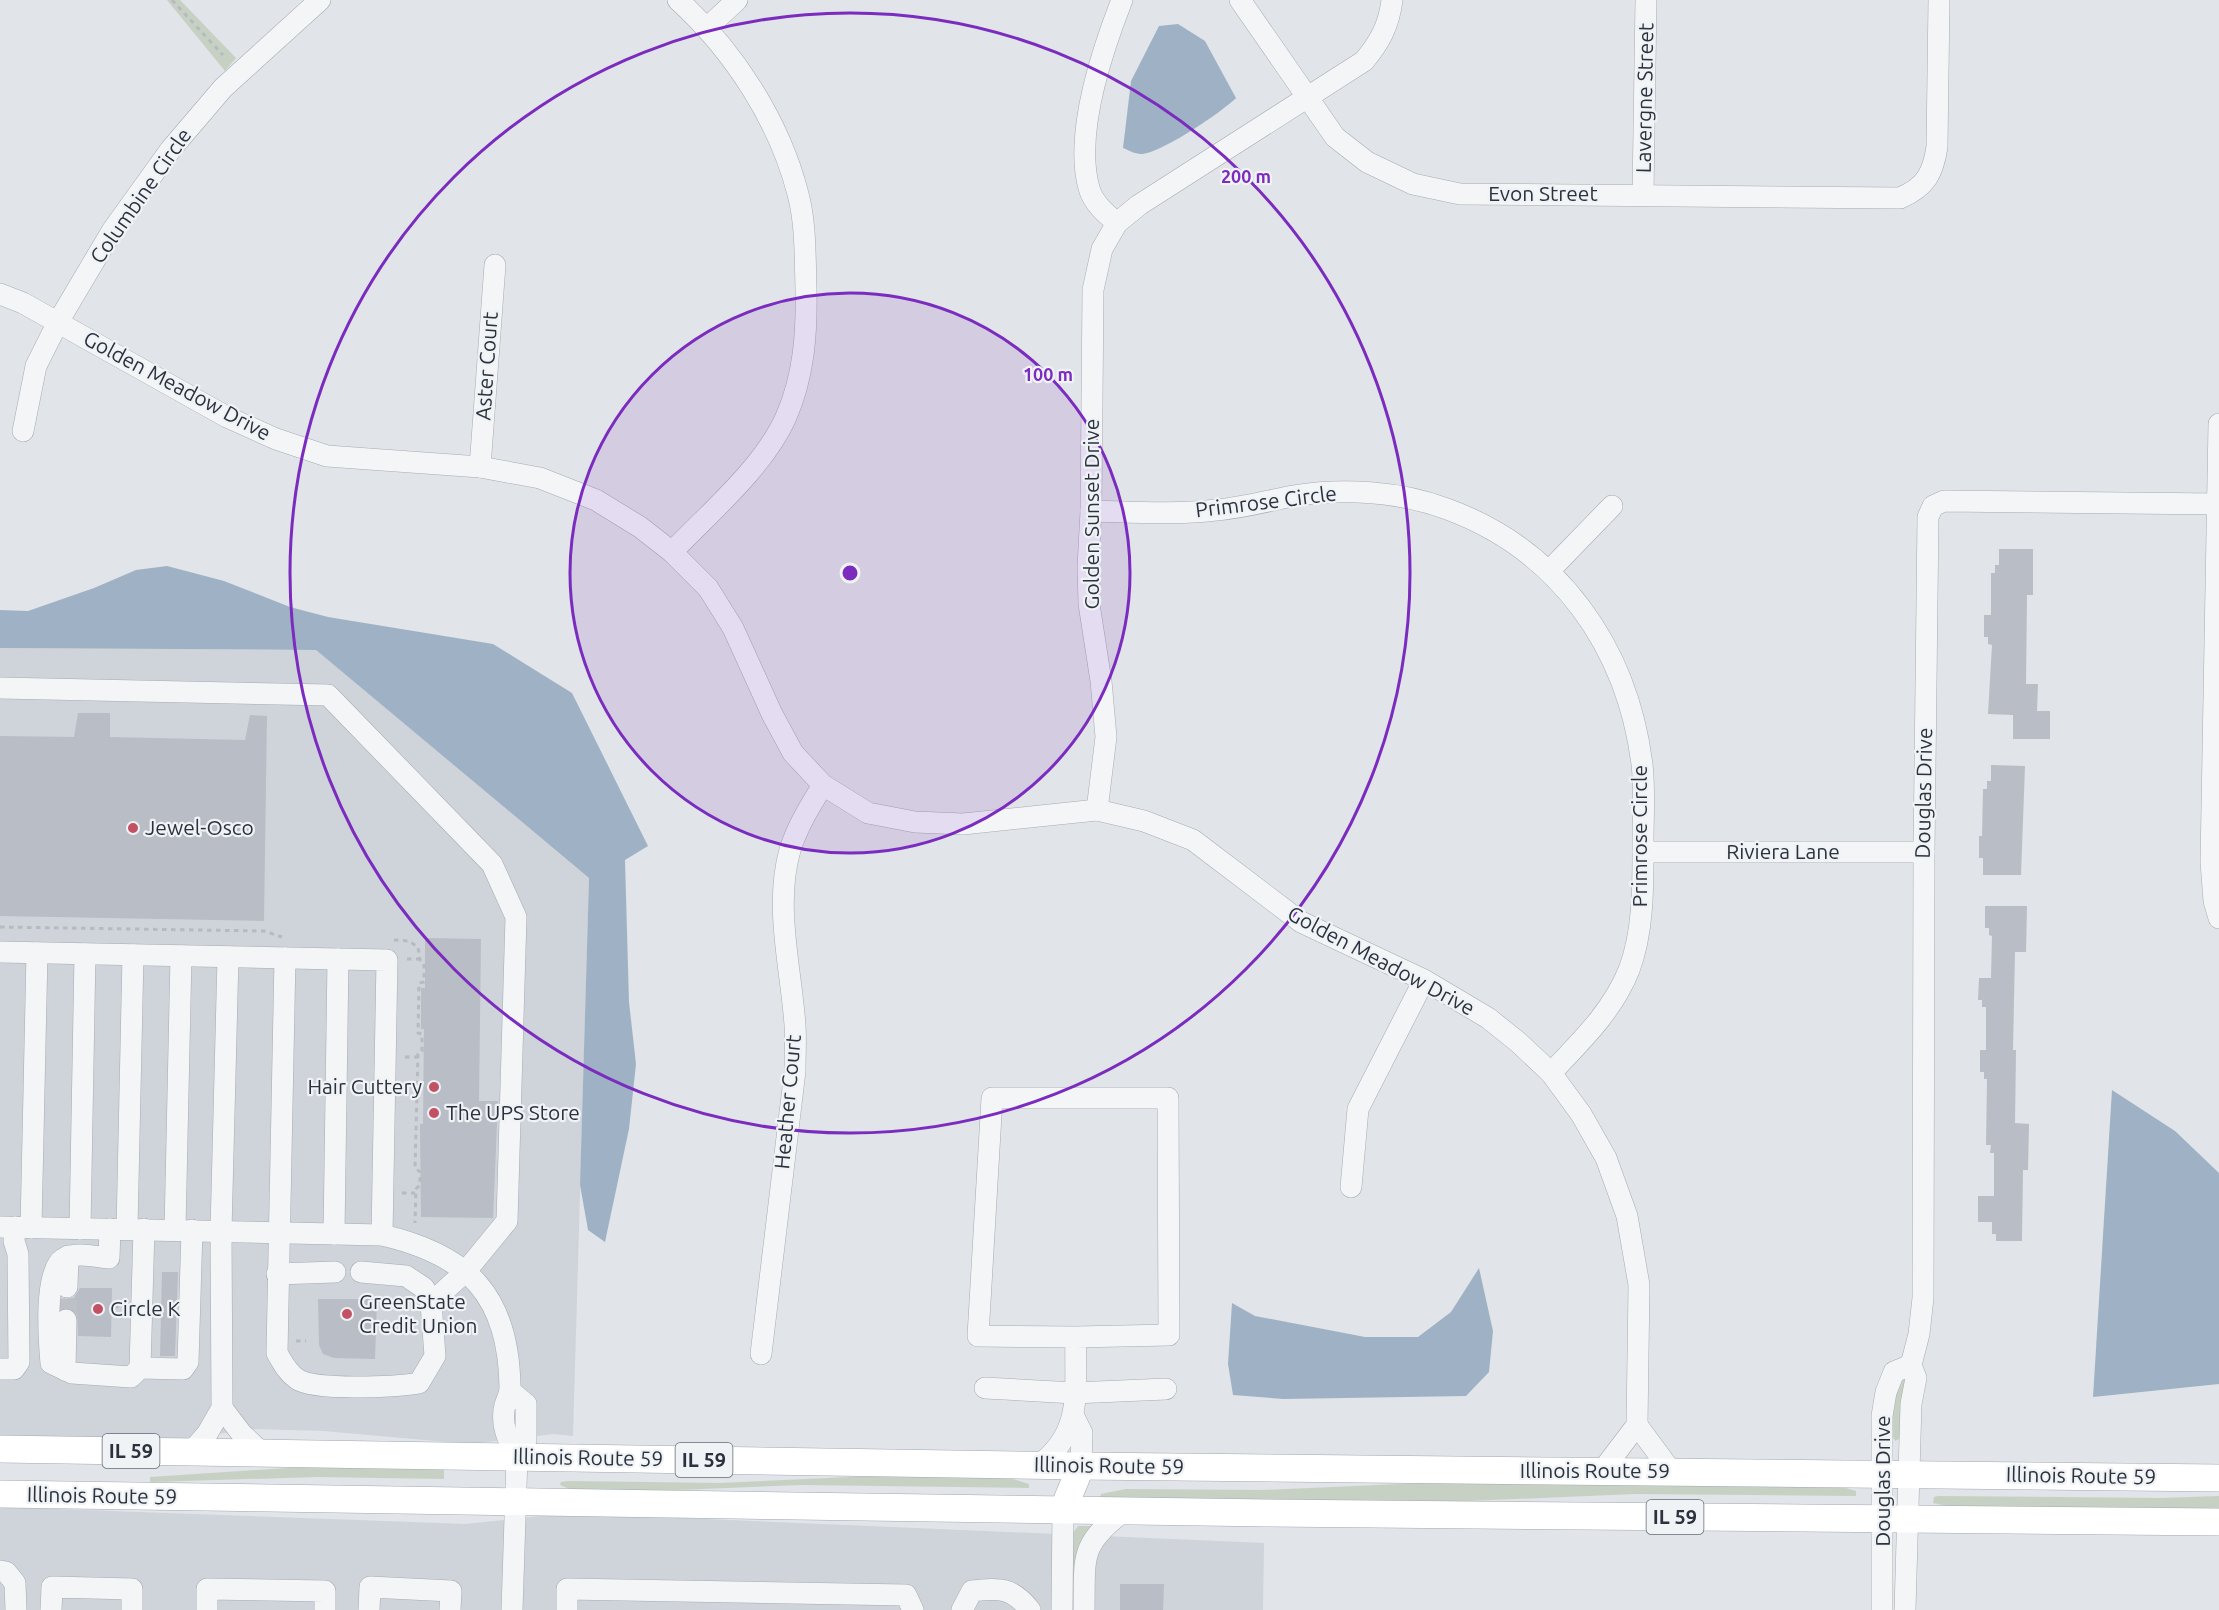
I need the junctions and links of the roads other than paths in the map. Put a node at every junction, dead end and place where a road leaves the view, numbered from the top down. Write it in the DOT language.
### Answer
graph roads {
  1 [pos="320,0"];
  2 [pos="678,0"];
  3 [pos="737,0"];
  4 [pos="1122,0"];
  5 [pos="1240,0"];
  6 [pos="1392,0"];
  7 [pos="1646,0"];
  8 [pos="1939,0"];
  9 [pos="708,27"];
  10 [pos="1305,97"];
  11 [pos="1643,195"];
  12 [pos="1117,223"];
  13 [pos="495,265"];
  14 [pos="0,294"];
  15 [pos="58,322"];
  16 [pos="2219,424"];
  17 [pos="23,431"];
  18 [pos="480,467"];
  19 [pos="2217,504"];
  20 [pos="1612,506"];
  21 [pos="1091,511"];
  22 [pos="672,552"];
  23 [pos="1549,571"];
  24 [pos="0,688"];
  25 [pos="824,785"];
  26 [pos="1097,810"];
  27 [pos="1643,852"];
  28 [pos="1923,852"];
  29 [pos="2219,918"];
  30 [pos="0,952"];
  31 [pos="37,953"];
  32 [pos="85,954"];
  33 [pos="133,955"];
  34 [pos="181,956"];
  35 [pos="228,957"];
  36 [pos="285,958"];
  37 [pos="338,959"];
  38 [pos="1424,980"];
  39 [pos="1551,1073"];
  40 [pos="1351,1187"];
  41 [pos="15,1228"];
  42 [pos="80,1229"];
  43 [pos="127,1229"];
  44 [pos="184,1230"];
  45 [pos="220,1231"];
  46 [pos="278,1232"];
  47 [pos="334,1234"];
  48 [pos="382,1235"];
  49 [pos="68,1256"];
  50 [pos="466,1270"];
  51 [pos="334,1272"];
  52 [pos="361,1272"];
  53 [pos="277,1274"];
  54 [pos="67,1287"];
  55 [pos="431,1303"];
  56 [pos="66,1320"];
  57 [pos="1076,1337"];
  58 [pos="761,1354"];
  59 [pos="1911,1365"];
  60 [pos="140,1368"];
  61 [pos="0,1369"];
  62 [pos="65,1370"];
  63 [pos="985,1388"];
  64 [pos="1166,1389"];
  65 [pos="1074,1393"];
  66 [pos="222,1408"];
  67 [pos="1074,1417"];
  68 [pos="1637,1425"];
  69 [pos="0,1449"];
  70 [pos="191,1452"];
  71 [pos="262,1453"];
  72 [pos="517,1457"];
  73 [pos="1039,1465"];
  74 [pos="1081,1466"];
  75 [pos="1602,1471"];
  76 [pos="1671,1471"];
  77 [pos="1882,1473"];
  78 [pos="1909,1474"];
  79 [pos="2219,1478"];
  80 [pos="0,1494"];
  81 [pos="515,1502"];
  82 [pos="1063,1510"];
  83 [pos="1124,1511"];
  84 [pos="1895,1519"];
  85 [pos="2219,1522"];
  86 [pos="0,1571"];
  87 [pos="739,1601"];
  88 [pos="796,1601"];
  89 [pos="16,1610"];
  90 [pos="51,1610"];
  91 [pos="132,1610"];
  92 [pos="207,1610"];
  93 [pos="325,1610"];
  94 [pos="369,1610"];
  95 [pos="450,1610"];
  96 [pos="512,1610"];
  97 [pos="567,1610"];
  98 [pos="913,1610"];
  99 [pos="962,1610"];
  100 [pos="1030,1610"];
  101 [pos="1062,1610"];
  102 [pos="1084,1610"];
  103 [pos="1882,1610"];
  104 [pos="1905,1610"];
  1 -- 15 [label="street, Columbine Circle"];
  2 -- 9 [label="street"];
  3 -- 9 [label="street"];
  4 -- 12 [label="street"];
  5 -- 10 [label="street, Evon Street"];
  6 -- 10 [label="street, Golden Sunset Drive"];
  7 -- 11 [label="street, Lavergne Street"];
  8 -- 11 [label="street, Evon Street"];
  9 -- 22 [label="street"];
  10 -- 11 [label="street, Evon Street"];
  10 -- 12 [label="street, Golden Sunset Drive"];
  12 -- 21 [label="street, Golden Sunset Drive"];
  13 -- 18 [label="street, Aster Court"];
  14 -- 15 [label="street, Golden Meadow Drive"];
  15 -- 17 [label="street, Columbine Circle"];
  15 -- 18 [label="street, Golden Meadow Drive"];
  16 -- 19 [label="street"];
  18 -- 22 [label="street, Golden Meadow Drive"];
  19 -- 28 [label="street, Douglas Drive"];
  19 -- 29 [label="street"];
  20 -- 23 [label="street"];
  21 -- 23 [label="street, Primrose Circle"];
  21 -- 26 [label="street, Golden Sunset Drive"];
  22 -- 25 [label="street, Golden Meadow Drive"];
  23 -- 27 [label="street, Primrose Circle"];
  24 -- 50 [label="street"];
  25 -- 26 [label="street, Golden Meadow Drive"];
  25 -- 58 [label="street, Heather Court"];
  26 -- 38 [label="street, Golden Meadow Drive"];
  27 -- 28 [label="street, Riviera Lane"];
  27 -- 39 [label="street, Primrose Circle"];
  28 -- 59 [label="street, Douglas Drive"];
  30 -- 31 [label="street"];
  31 -- 32 [label="street"];
  31 -- 41 [label="street"];
  32 -- 33 [label="street"];
  32 -- 42 [label="street"];
  33 -- 34 [label="street"];
  33 -- 43 [label="street"];
  34 -- 35 [label="street"];
  34 -- 44 [label="street"];
  35 -- 36 [label="street"];
  35 -- 45 [label="street"];
  36 -- 37 [label="street"];
  36 -- 46 [label="street"];
  37 -- 47 [label="street"];
  37 -- 48 [label="street"];
  38 -- 39 [label="street, Golden Meadow Drive"];
  38 -- 40 [label="street"];
  39 -- 68 [label="street, Golden Meadow Drive"];
  41 -- 42 [label="street"];
  41 -- 61 [label="street"];
  42 -- 43 [label="street"];
  43 -- 44 [label="street"];
  43 -- 49 [label="street"];
  43 -- 60 [label="street"];
  44 -- 45 [label="street"];
  44 -- 60 [label="street"];
  45 -- 46 [label="street"];
  45 -- 66 [label="street"];
  46 -- 47 [label="street"];
  46 -- 53 [label="street"];
  47 -- 48 [label="street"];
  48 -- 50 [label="street"];
  49 -- 54 [label="street"];
  49 -- 62 [label="street"];
  50 -- 55 [label="street"];
  50 -- 72 [label="street"];
  51 -- 53 [label="street"];
  52 -- 55 [label="street"];
  53 -- 55 [label="street"];
  56 -- 62 [label="street"];
  57 -- 57 [label="street"];
  57 -- 65 [label="street"];
  59 -- 77 [label="street, Douglas Drive"];
  59 -- 78 [label="street, Douglas Drive"];
  60 -- 62 [label="street"];
  63 -- 65 [label="street"];
  64 -- 65 [label="street"];
  65 -- 67 [label="street"];
  66 -- 70 [label="street"];
  66 -- 71 [label="street"];
  67 -- 73 [label="street"];
  67 -- 74 [label="street"];
  68 -- 75 [label="street"];
  68 -- 76 [label="street"];
  69 -- 70 [label="main road, Illinois Route 59 / IL 59"];
  70 -- 71 [label="main road, Illinois Route 59 / IL 59"];
  71 -- 72 [label="main road, Illinois Route 59 / IL 59"];
  72 -- 73 [label="main road, Illinois Route 59 / IL 59"];
  72 -- 81 [label="street"];
  73 -- 74 [label="main road, Illinois Route 59 / IL 59"];
  74 -- 75 [label="main road, Illinois Route 59 / IL 59"];
  74 -- 82 [label="main road"];
  75 -- 76 [label="main road, Illinois Route 59 / IL 59"];
  76 -- 77 [label="main road, Illinois Route 59 / IL 59"];
  77 -- 78 [label="main road, Illinois Route 59 / IL 59"];
  77 -- 84 [label="street, Douglas Drive"];
  78 -- 79 [label="main road, Illinois Route 59 / IL 59"];
  78 -- 84 [label="street, Douglas Drive"];
  80 -- 81 [label="main road, Illinois Route 59 / IL 59"];
  81 -- 82 [label="main road, Illinois Route 59 / IL 59"];
  81 -- 96 [label="street"];
  82 -- 83 [label="main road, Illinois Route 59 / IL 59"];
  82 -- 101 [label="street"];
  83 -- 84 [label="main road, Illinois Route 59 / IL 59"];
  83 -- 102 [label="street"];
  84 -- 85 [label="main road, Illinois Route 59 / IL 59"];
  84 -- 103 [label="street, Douglas Drive"];
  84 -- 104 [label="street, Douglas Drive"];
  86 -- 89 [label="street"];
  87 -- 88 [label="street"];
  87 -- 97 [label="street"];
  88 -- 98 [label="street"];
  90 -- 91 [label="street"];
  92 -- 93 [label="street"];
  94 -- 95 [label="street"];
  99 -- 100 [label="street"];
}
